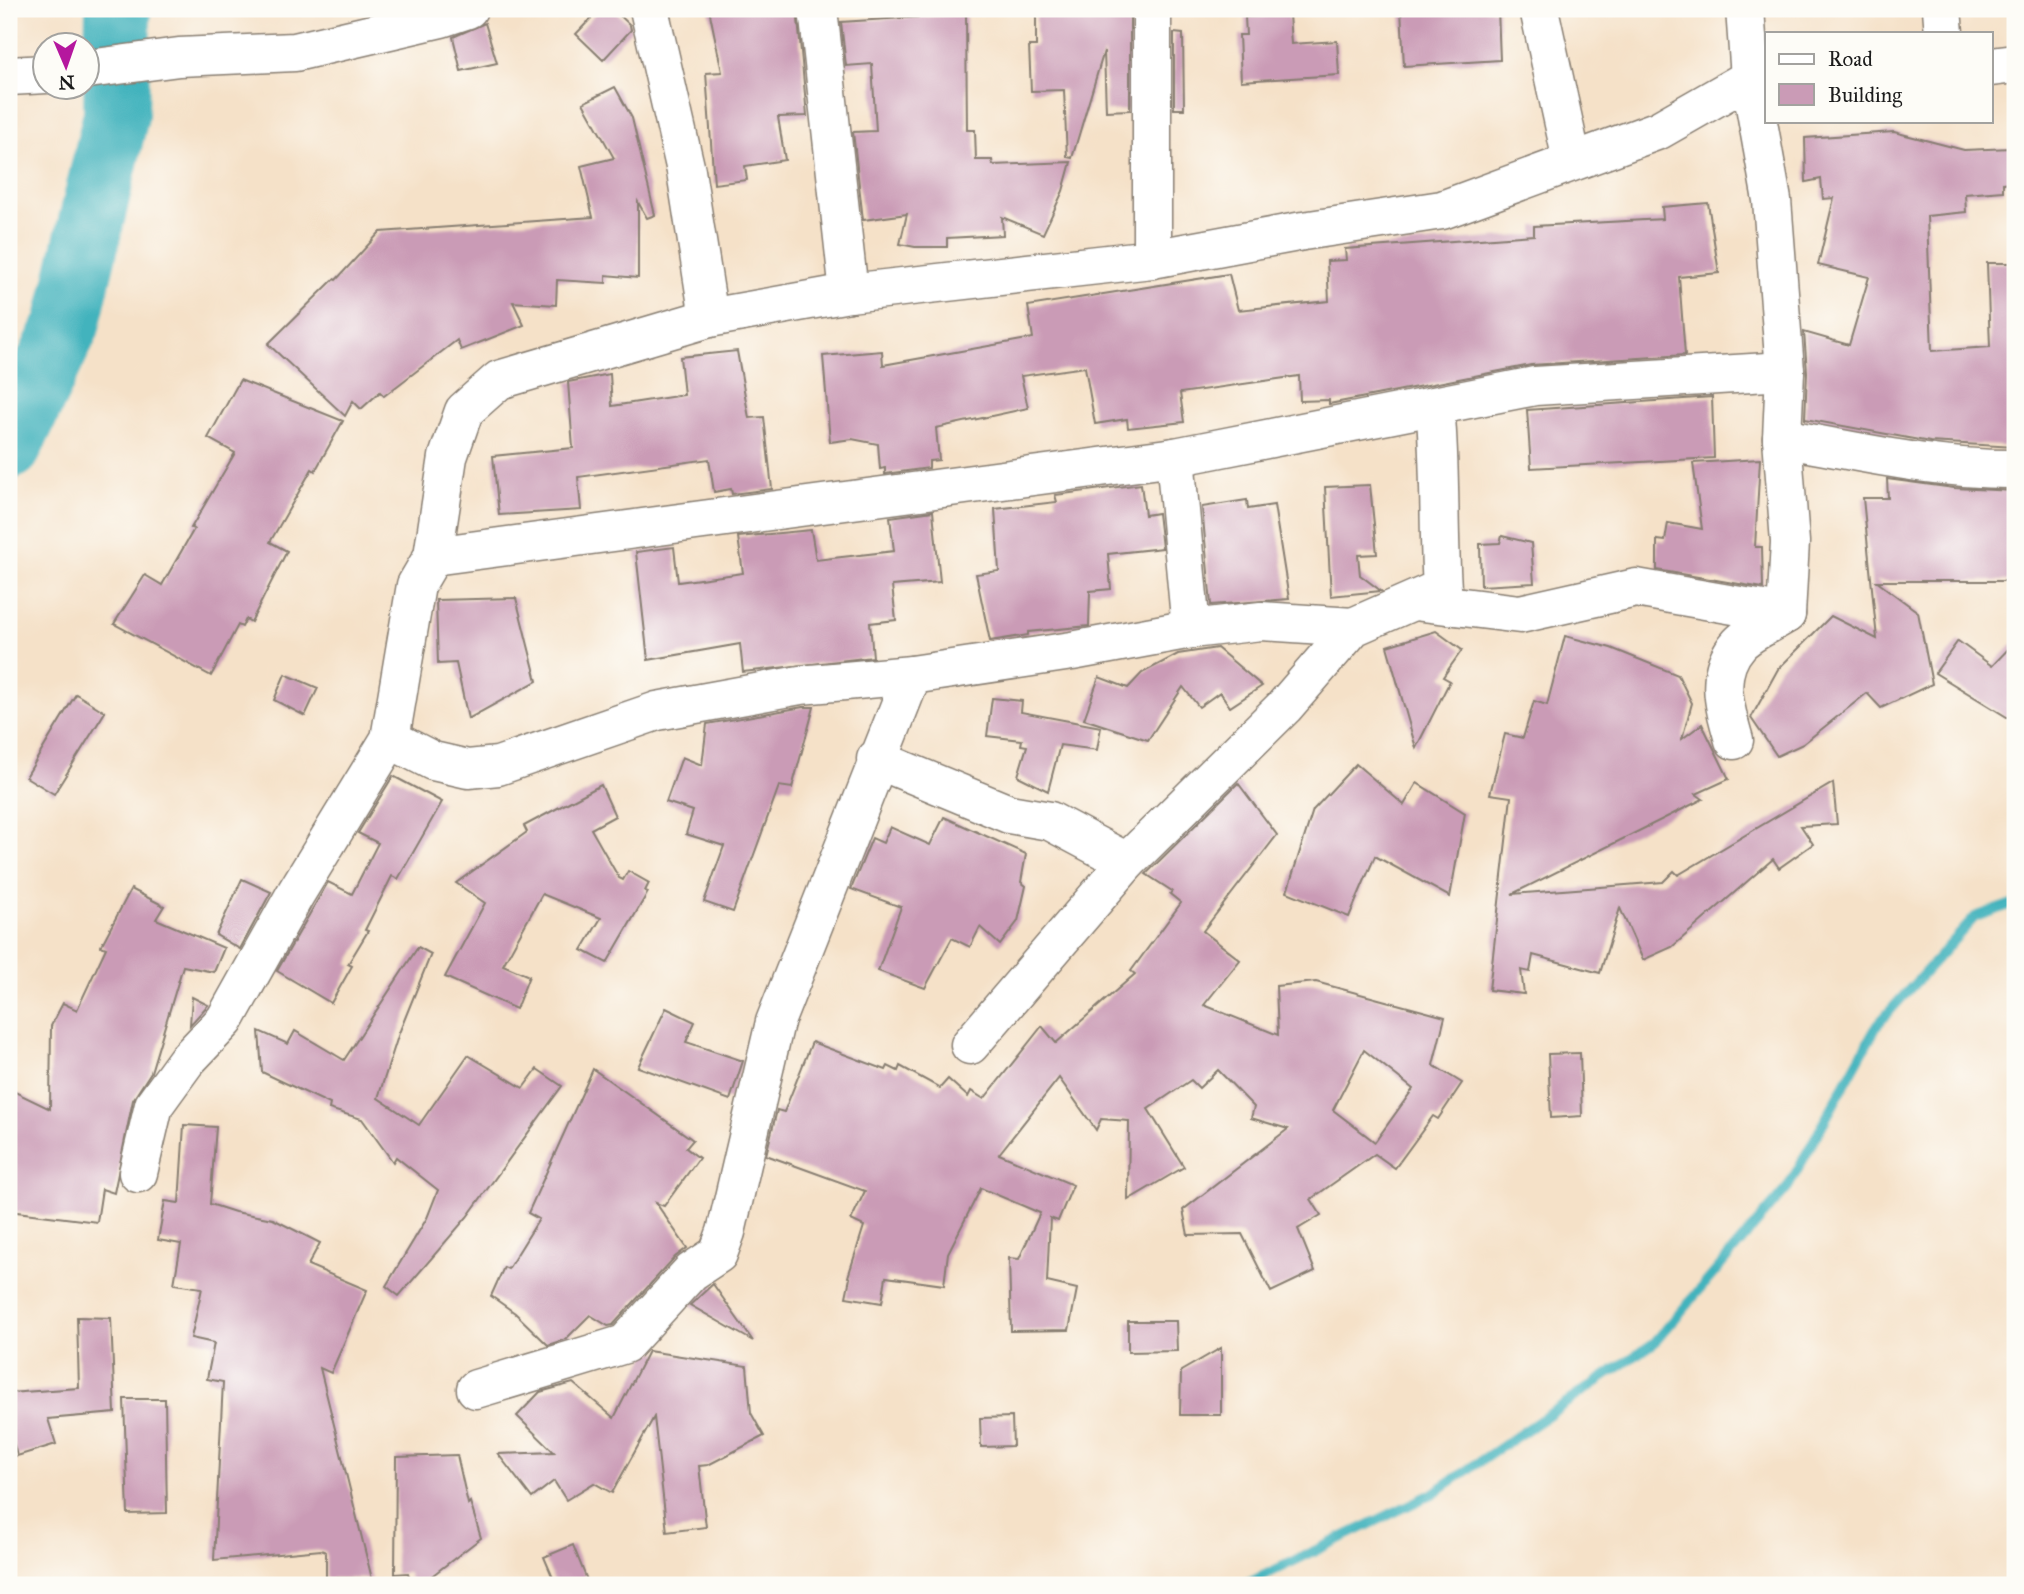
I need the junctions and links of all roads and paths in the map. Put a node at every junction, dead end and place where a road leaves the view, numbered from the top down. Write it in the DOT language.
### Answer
graph roads {
  1 [pos="468,9"];
  2 [pos="649,9"];
  3 [pos="818,9"];
  4 [pos="1152,9"];
  5 [pos="1539,9"];
  6 [pos="1745,9"];
  7 [pos="1942,9"];
  8 [pos="1944,32"];
  9 [pos="2015,64"];
  10 [pos="102,67"];
  11 [pos="1993,67"];
  12 [pos="32,75"];
  13 [pos="9,76"];
  14 [pos="1758,78"];
  15 [pos="1572,161"];
  16 [pos="1152,259"];
  17 [pos="849,293"];
  18 [pos="709,318"];
  19 [pos="1786,370"];
  20 [pos="1435,406"];
  21 [pos="1782,438"];
  22 [pos="1175,457"];
  23 [pos="2015,469"];
  24 [pos="433,556"];
  25 [pos="1415,601"];
  26 [pos="1786,614"];
  27 [pos="1353,627"];
  28 [pos="1191,629"];
  29 [pos="912,675"];
  30 [pos="390,739"];
  31 [pos="1734,740"];
  32 [pos="876,759"];
  33 [pos="1127,862"];
  34 [pos="970,1045"];
  35 [pos="138,1172"];
  36 [pos="476,1389"];
  1 -- 10 [label="street"];
  2 -- 18 [label="street"];
  3 -- 17 [label="street"];
  4 -- 16 [label="street"];
  5 -- 15 [label="street"];
  6 -- 14 [label="street"];
  7 -- 8 [label="street"];
  9 -- 11 [label="street"];
  12 -- 13 [label="street"];
  14 -- 15 [label="street"];
  14 -- 19 [label="street"];
  15 -- 16 [label="street"];
  16 -- 17 [label="street"];
  17 -- 18 [label="street"];
  18 -- 24 [label="street"];
  19 -- 20 [label="street"];
  19 -- 21 [label="street"];
  20 -- 22 [label="street"];
  20 -- 25 [label="street"];
  21 -- 23 [label="street"];
  21 -- 26 [label="street"];
  22 -- 24 [label="street"];
  22 -- 28 [label="street"];
  24 -- 30 [label="street"];
  25 -- 26 [label="street"];
  25 -- 27 [label="street"];
  26 -- 31 [label="street"];
  27 -- 28 [label="street"];
  27 -- 33 [label="street"];
  28 -- 29 [label="street"];
  29 -- 30 [label="street"];
  29 -- 32 [label="street"];
  30 -- 35 [label="street"];
  32 -- 33 [label="street"];
  32 -- 36 [label="street"];
  33 -- 34 [label="street"];
}
